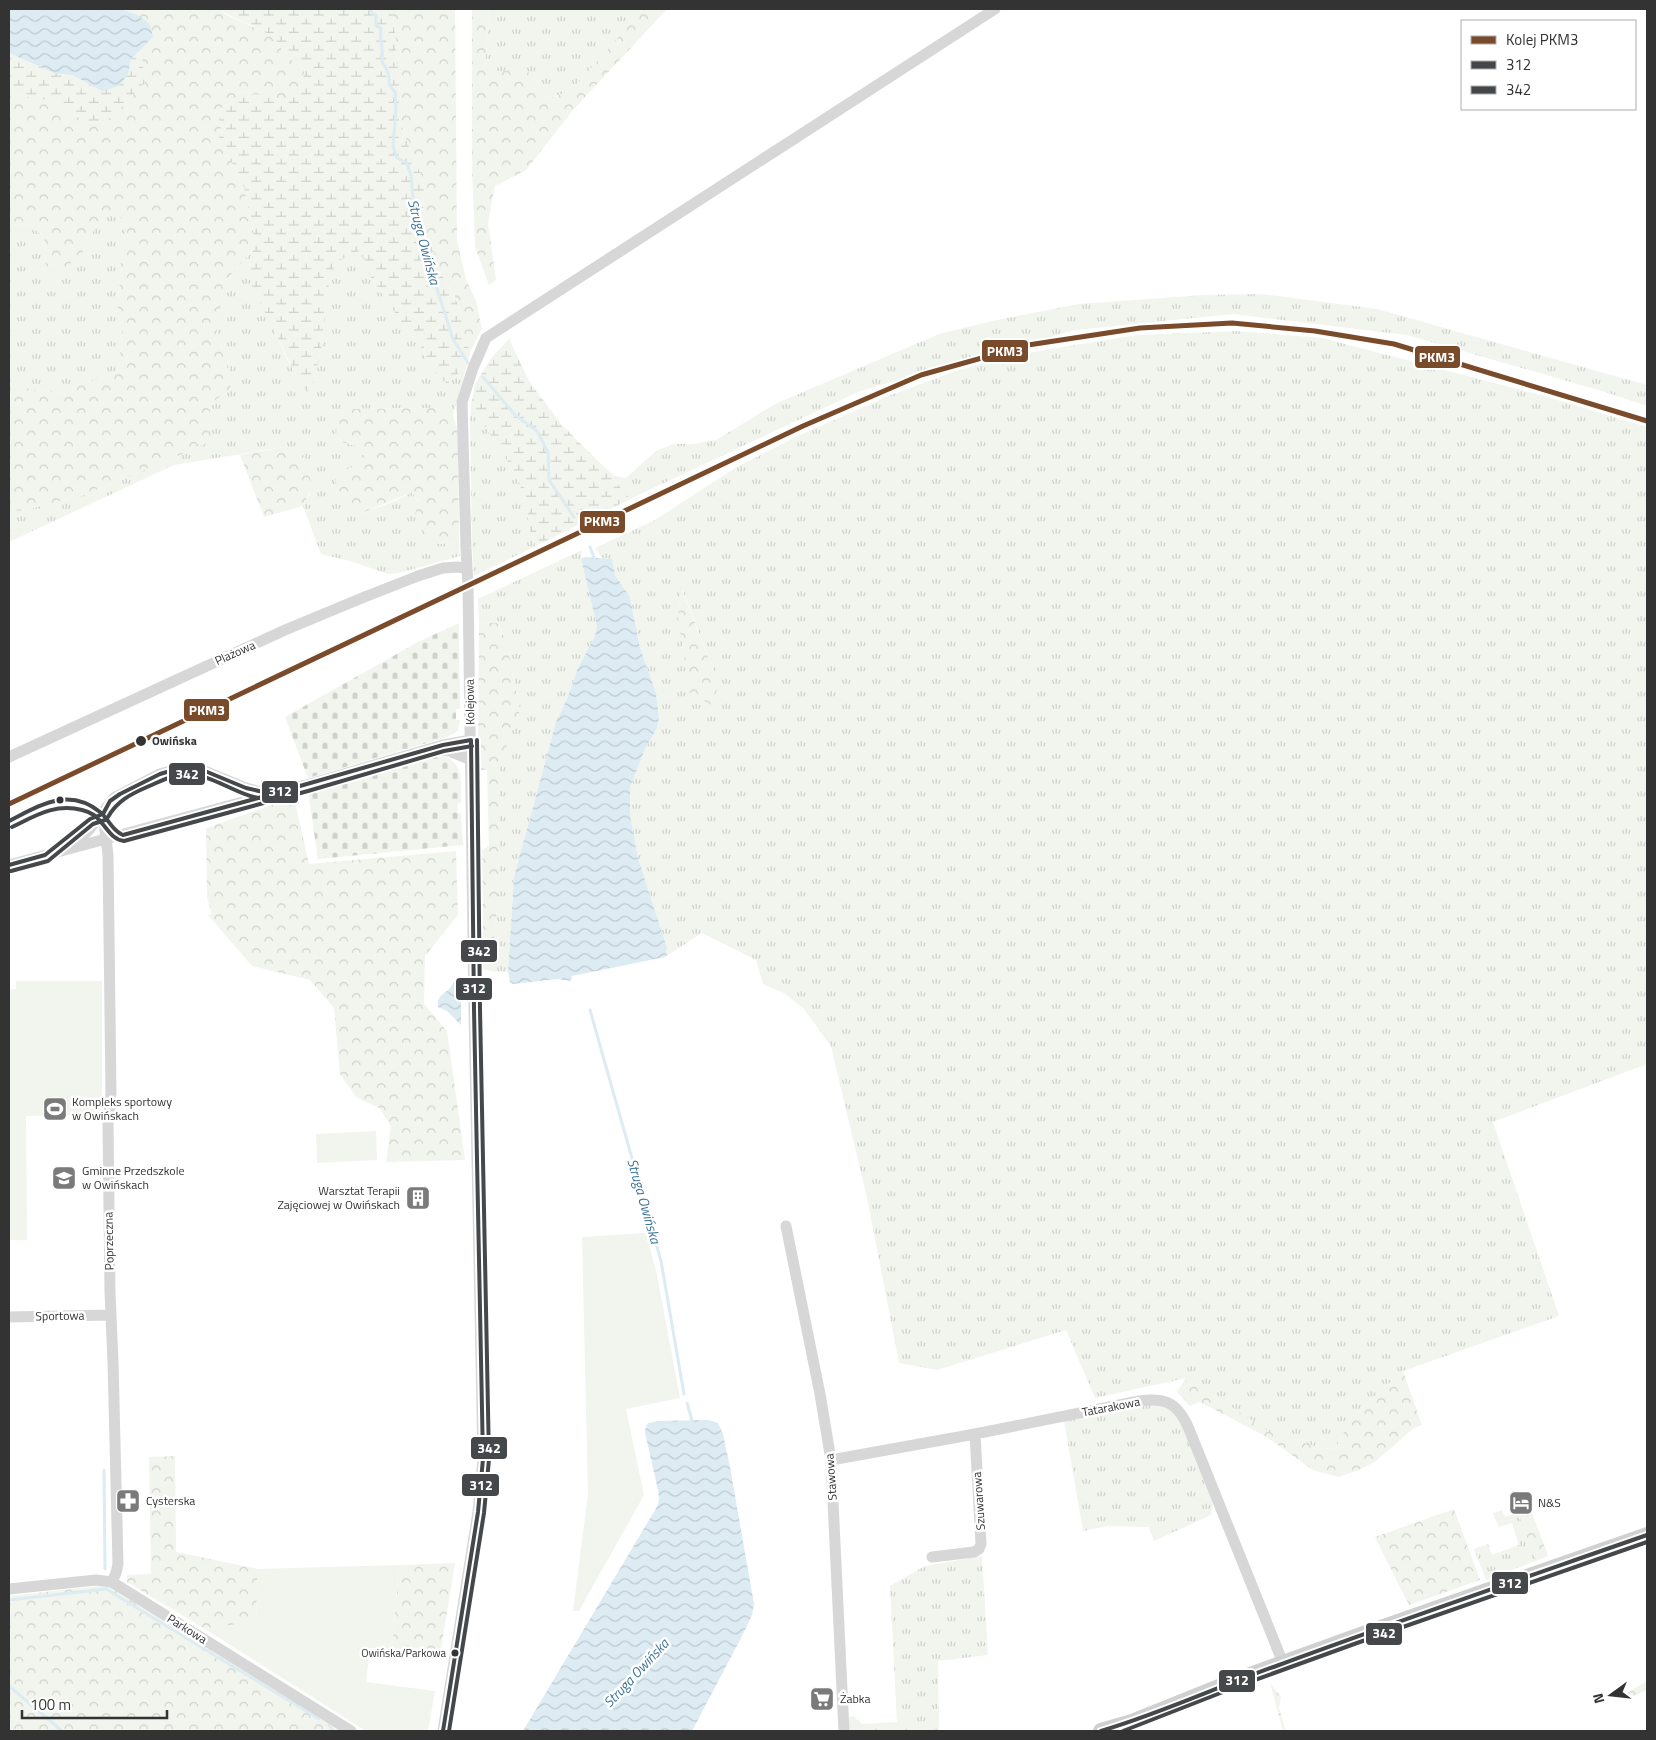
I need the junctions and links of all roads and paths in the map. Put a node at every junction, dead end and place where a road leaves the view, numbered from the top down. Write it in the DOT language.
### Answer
graph roads {
  1 [pos="995,9"];
  2 [pos="467,569"];
  3 [pos="470,740"];
  4 [pos="431,749"];
  5 [pos="9,757"];
  6 [pos="470,760"];
  7 [pos="240,786"];
  8 [pos="272,794"];
  9 [pos="238,803"];
  10 [pos="102,814"];
  11 [pos="123,835"];
  12 [pos="106,839"];
  13 [pos="64,850"];
  14 [pos="9,865"];
  15 [pos="786,1226"];
  16 [pos="111,1315"];
  17 [pos="9,1317"];
  18 [pos="975,1434"];
  19 [pos="831,1460"];
  20 [pos="1647,1535"];
  21 [pos="932,1557"];
  22 [pos="112,1582"];
  23 [pos="9,1589"];
  24 [pos="1283,1663"];
  25 [pos="351,1731"];
  26 [pos="443,1731"];
  27 [pos="844,1731"];
  28 [pos="1101,1731"];
  1 -- 2 [label="street, Kolejowa"];
  2 -- 3 [label="street, Kolejowa"];
  2 -- 5 [label="street, Plażowa"];
  3 -- 4 [label="street"];
  3 -- 6 [label="street, Kolejowa"];
  4 -- 6 [label="street"];
  4 -- 8 [label="street"];
  6 -- 26 [label="street, Kolejowa"];
  7 -- 8 [label="street"];
  7 -- 9 [label="street"];
  7 -- 10 [label="street"];
  8 -- 9 [label="street"];
  9 -- 11 [label="street"];
  10 -- 11 [label="street"];
  10 -- 12 [label="street, Poprzeczna"];
  10 -- 13 [label="street"];
  11 -- 12 [label="street"];
  12 -- 13 [label="street"];
  12 -- 16 [label="street, Poprzeczna"];
  13 -- 14 [label="street"];
  15 -- 19 [label="street, Stawowa"];
  16 -- 17 [label="street, Sportowa"];
  16 -- 22 [label="street, Poprzeczna"];
  18 -- 19 [label="street, Tatarakowa"];
  18 -- 21 [label="street, Szuwarowa"];
  18 -- 24 [label="street, Tatarakowa"];
  19 -- 27 [label="street, Stawowa"];
  20 -- 24 [label="main road"];
  22 -- 23 [label="street, Parkowa"];
  22 -- 25 [label="street, Parkowa"];
  24 -- 28 [label="main road"];
}
